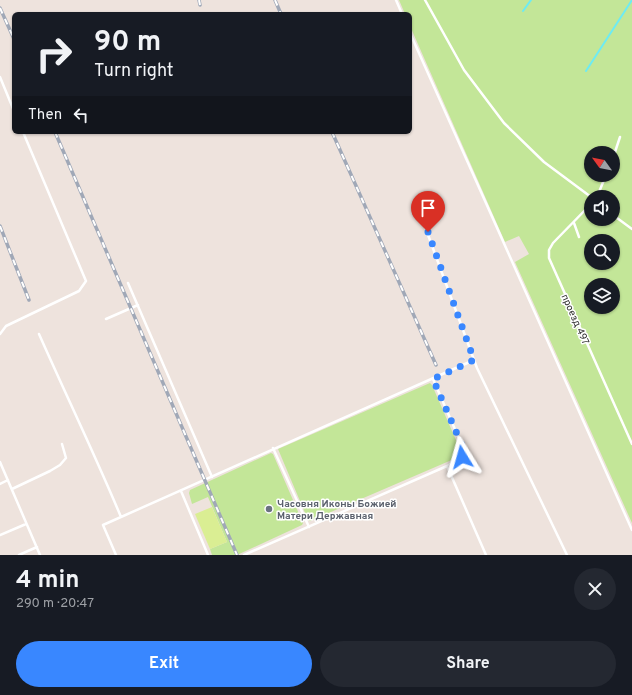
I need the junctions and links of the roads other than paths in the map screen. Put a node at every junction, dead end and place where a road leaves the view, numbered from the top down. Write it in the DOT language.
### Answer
graph roads {
  1 [pos="396,0"];
  2 [pos="425,0"];
  3 [pos="401,12"];
  4 [pos="412,37"];
  5 [pos="0,77"];
  6 [pos="12,106"];
  7 [pos="24,134"];
  8 [pos="620,137"];
  9 [pos="617,146"];
  10 [pos="584,192"];
  11 [pos="584,212"];
  12 [pos="620,220"];
  13 [pos="574,223"];
  14 [pos="424,224"];
  15 [pos="632,229"];
  16 [pos="579,237"];
  17 [pos="128,283"];
  18 [pos="138,305"];
  19 [pos="106,319"];
  20 [pos="0,334"];
  21 [pos="39,334"];
  22 [pos="474,360"];
  23 [pos="433,379"];
  24 [pos="62,444"];
  25 [pos="632,444"];
  26 [pos="273,448"];
  27 [pos="0,462"];
  28 [pos="447,466"];
  29 [pos="212,477"];
  30 [pos="8,480"];
  31 [pos="0,484"];
  32 [pos="12,489"];
  33 [pos="181,491"];
  34 [pos="121,517"];
  35 [pos="26,524"];
  36 [pos="309,527"];
  37 [pos="632,530"];
  38 [pos="0,535"];
  39 [pos="36,547"];
  40 [pos="19,555"];
  41 [pos="40,555"];
  42 [pos="116,555"];
  43 [pos="208,555"];
  44 [pos="247,555"];
  45 [pos="486,555"];
  46 [pos="567,555"];
  1 -- 3 [label="lane"];
  2 -- 10 [label="lane"];
  4 -- 37 [label="lane"];
  5 -- 6 [label="lane"];
  7 -- 20 [label="lane"];
  8 -- 9 [label="lane"];
  11 -- 13 [label="lane, проезд 497"];
  12 -- 15 [label="lane"];
  13 -- 16 [label="lane"];
  13 -- 25 [label="lane, проезд 497"];
  14 -- 22 [label="lane"];
  17 -- 18 [label="lane"];
  18 -- 19 [label="lane"];
  18 -- 29 [label="lane"];
  21 -- 34 [label="lane"];
  22 -- 23 [label="lane"];
  22 -- 46 [label="lane"];
  23 -- 26 [label="lane"];
  23 -- 28 [label="lane"];
  24 -- 32 [label="lane"];
  26 -- 29 [label="lane"];
  26 -- 36 [label="lane"];
  27 -- 30 [label="lane"];
  28 -- 36 [label="lane"];
  28 -- 45 [label="lane"];
  29 -- 33 [label="lane"];
  30 -- 31 [label="lane"];
  30 -- 32 [label="lane"];
  32 -- 35 [label="lane"];
  33 -- 34 [label="lane"];
  33 -- 43 [label="lane"];
  34 -- 42 [label="lane"];
  35 -- 38 [label="lane"];
  35 -- 39 [label="lane"];
  36 -- 44 [label="lane"];
  39 -- 40 [label="lane"];
  39 -- 41 [label="lane"];
}
